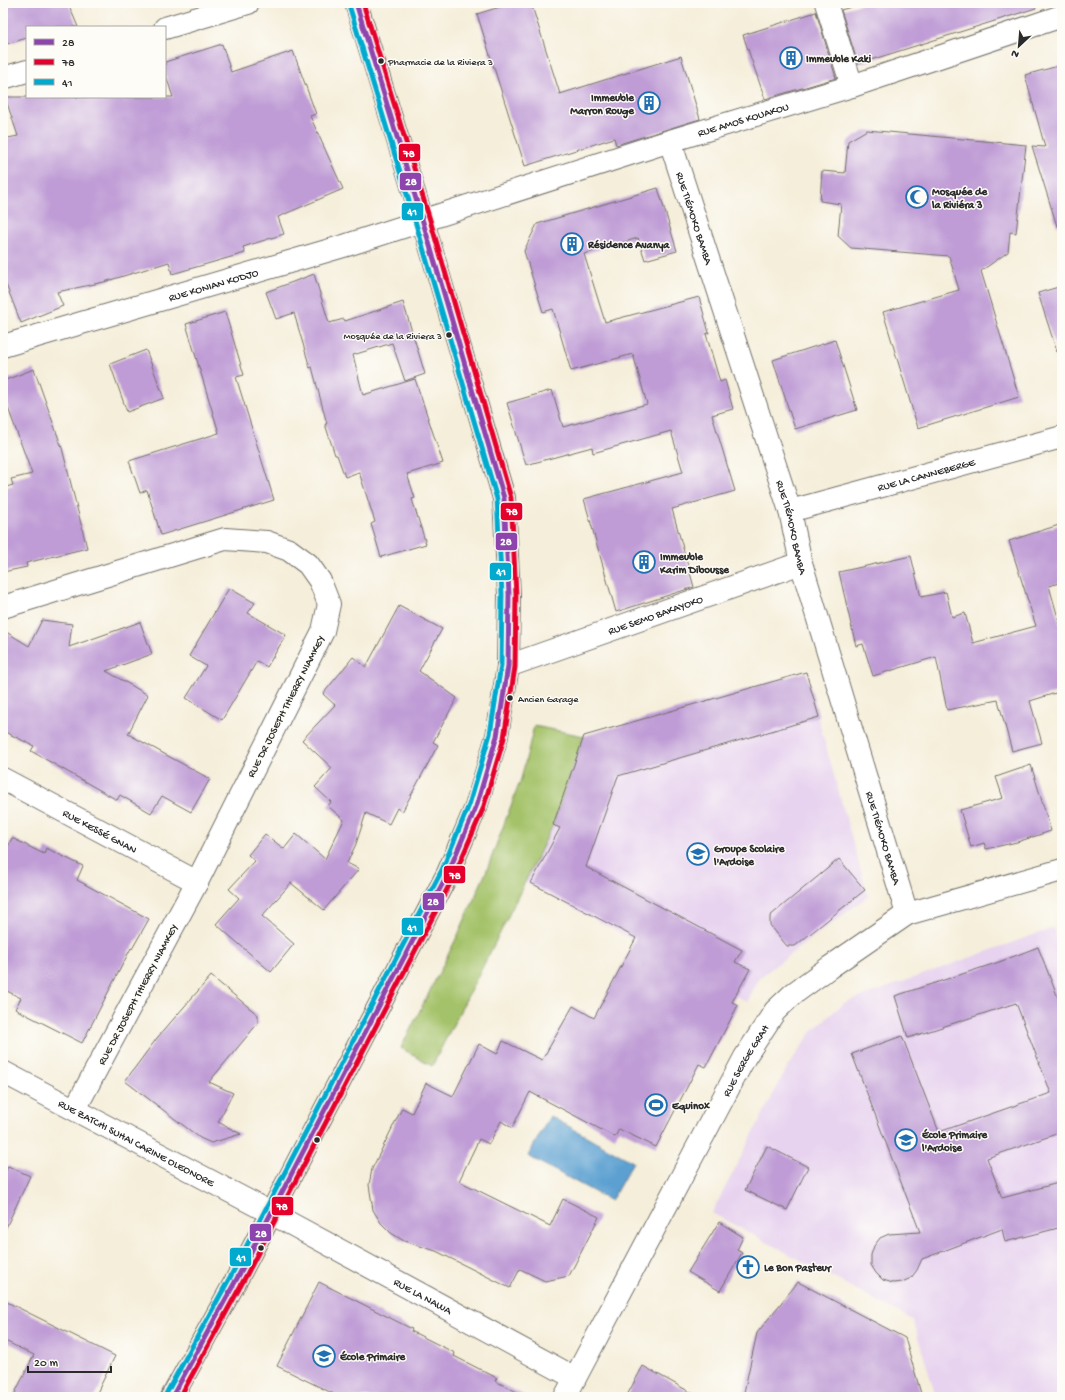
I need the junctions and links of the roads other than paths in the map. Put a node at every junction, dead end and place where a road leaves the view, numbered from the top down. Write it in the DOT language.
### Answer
graph roads {
  1 [pos="248,3"];
  2 [pos="356,3"];
  3 [pos="826,3"];
  4 [pos="1062,16"];
  5 [pos="166,28"];
  6 [pos="26,71"];
  7 [pos="3,78"];
  8 [pos="852,86"];
  9 [pos="670,141"];
  10 [pos="423,222"];
  11 [pos="3,346"];
  12 [pos="1062,437"];
  13 [pos="790,511"];
  14 [pos="801,563"];
  15 [pos="3,607"];
  16 [pos="508,666"];
  17 [pos="3,779"];
  18 [pos="1062,870"];
  19 [pos="197,882"];
  20 [pos="907,914"];
  21 [pos="3,1072"];
  22 [pos="75,1109"];
  23 [pos="271,1213"];
  24 [pos="570,1388"];
  25 [pos="172,1397"];
  1 -- 5 [label="street"];
  2 -- 10 [label="main road"];
  3 -- 8 [label="street"];
  4 -- 8 [label="street, RUE AMOS KOUAKOU"];
  6 -- 7 [label="street"];
  8 -- 9 [label="street, RUE AMOS KOUAKOU"];
  9 -- 10 [label="street, RUE AMOS KOUAKOU"];
  9 -- 13 [label="street, RUE TIÉMOKO BAMBA"];
  10 -- 11 [label="street, RUE KONIAN KODJO"];
  10 -- 16 [label="main road"];
  12 -- 13 [label="street, RUE LA CANNEBERGE"];
  13 -- 14 [label="street, RUE TIÉMOKO BAMBA"];
  14 -- 16 [label="street, RUE SEMO BAKAYOKO"];
  14 -- 20 [label="street, RUE TIÉMOKO BAMBA"];
  15 -- 19 [label="street, RUE DR JOSEPH THIERRY NIAMKEY"];
  16 -- 23 [label="main road"];
  17 -- 19 [label="street, RUE KESSÉ GNAN"];
  18 -- 20 [label="street, RUE SERGE GRAH"];
  19 -- 22 [label="street, RUE DR JOSEPH THIERRY NIAMKEY"];
  20 -- 24 [label="street, RUE SERGE GRAH"];
  21 -- 22 [label="street, RUE ZATCHI SUHAI CARINE OLEONORE"];
  22 -- 23 [label="street, RUE ZATCHI SUHAI CARINE OLEONORE"];
  23 -- 24 [label="street, RUE LA NAWA"];
  23 -- 25 [label="main road"];
}
